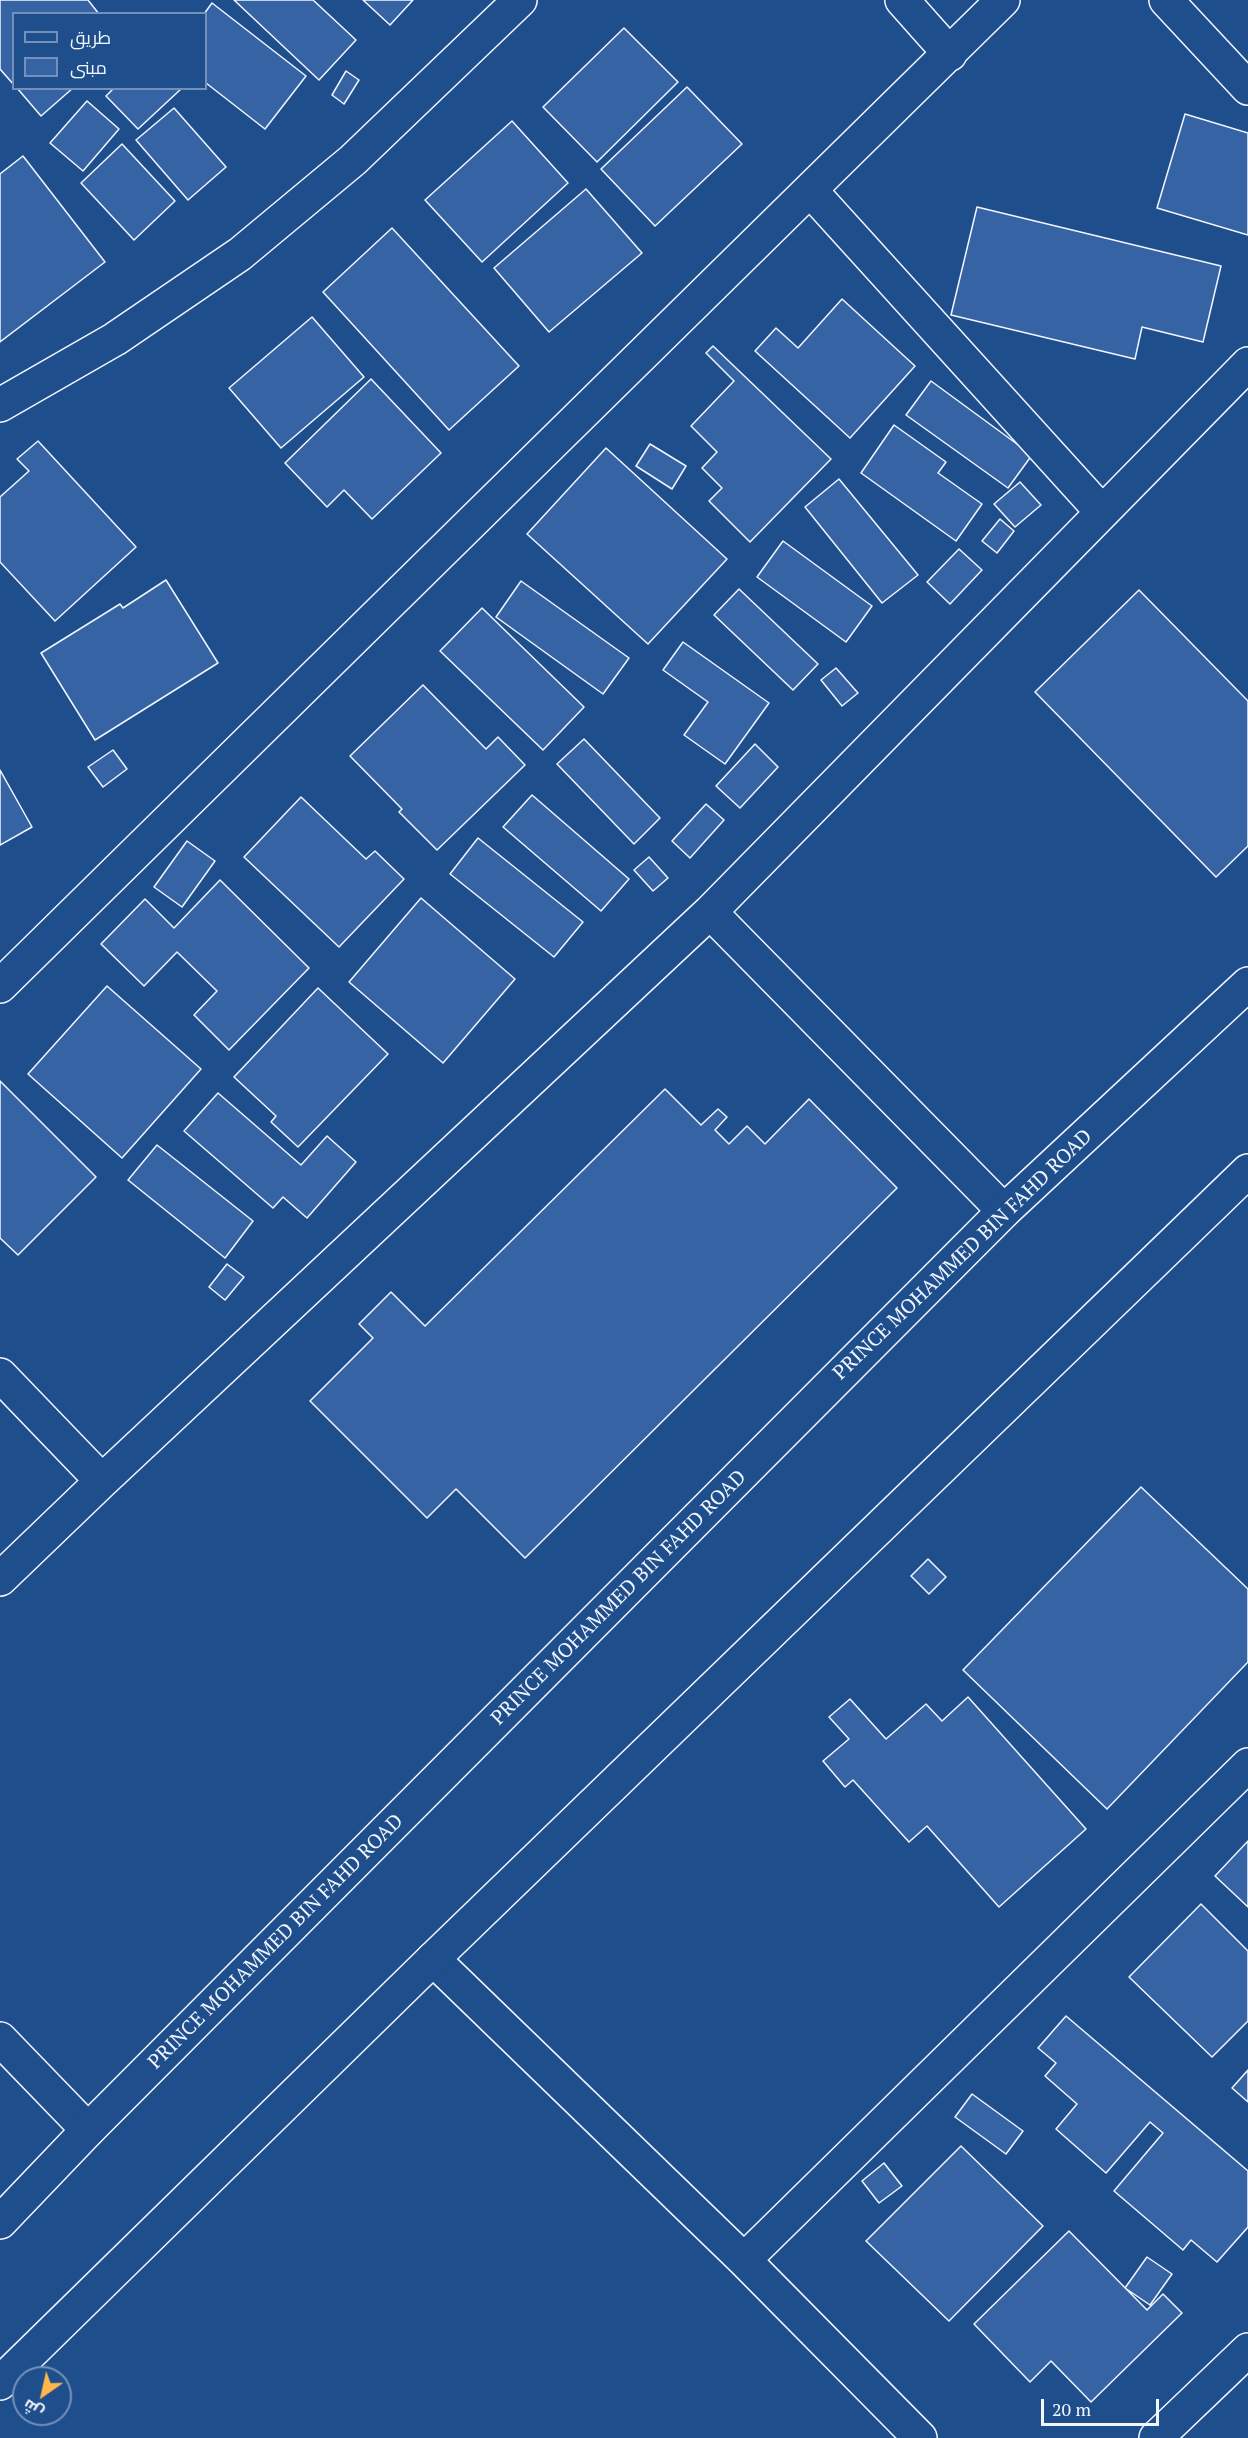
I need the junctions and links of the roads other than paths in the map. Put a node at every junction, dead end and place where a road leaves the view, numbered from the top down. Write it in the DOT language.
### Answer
graph roads {
  1 [pos="520,0"];
  2 [pos="902,0"];
  3 [pos="1003,0"];
  4 [pos="1166,0"];
  5 [pos="950,54"];
  6 [pos="1248,87"];
  7 [pos="811,191"];
  8 [pos="1248,364"];
  9 [pos="0,405"];
  10 [pos="1102,512"];
  11 [pos="710,912"];
  12 [pos="1248,984"];
  13 [pos="0,986"];
  14 [pos="1248,1171"];
  15 [pos="1004,1211"];
  16 [pos="0,1375"];
  17 [pos="102,1480"];
  18 [pos="0,1580"];
  19 [pos="1248,1765"];
  20 [pos="433,1959"];
  21 [pos="0,2039"];
  22 [pos="88,2130"];
  23 [pos="0,2222"];
  24 [pos="744,2260"];
  25 [pos="1248,2350"];
  26 [pos="0,2383"];
  27 [pos="920,2438"];
  28 [pos="1156,2438"];
  1 -- 9 [label="street"];
  2 -- 5 [label="street"];
  3 -- 5 [label="street"];
  4 -- 6 [label="street"];
  5 -- 7 [label="street"];
  7 -- 10 [label="street"];
  7 -- 13 [label="street"];
  8 -- 10 [label="street"];
  10 -- 11 [label="street"];
  11 -- 15 [label="street"];
  11 -- 17 [label="street"];
  12 -- 15 [label="street, PRINCE MOHAMMED BIN FAHD ROAD"];
  14 -- 20 [label="street"];
  15 -- 22 [label="street, PRINCE MOHAMMED BIN FAHD ROAD"];
  16 -- 17 [label="street"];
  17 -- 18 [label="street"];
  19 -- 24 [label="street"];
  20 -- 24 [label="street"];
  20 -- 26 [label="street"];
  21 -- 22 [label="street"];
  22 -- 23 [label="street, PRINCE MOHAMMED BIN FAHD ROAD"];
  24 -- 27 [label="street"];
  25 -- 28 [label="street"];
}
